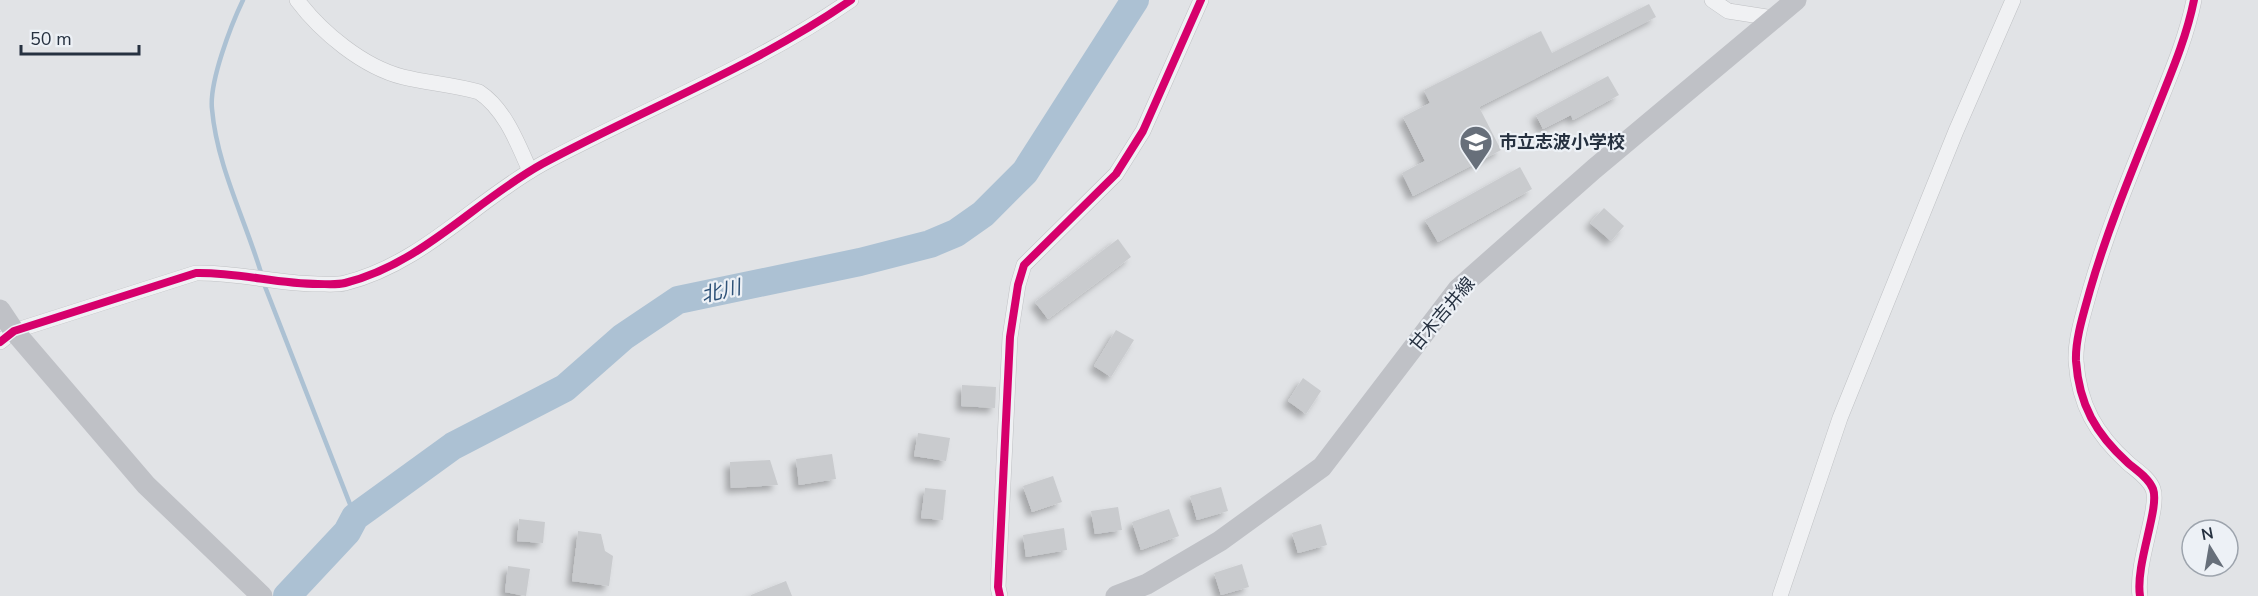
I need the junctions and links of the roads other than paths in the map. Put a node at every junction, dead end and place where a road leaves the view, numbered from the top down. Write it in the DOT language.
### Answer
graph roads {
  1 [pos="297,0"];
  2 [pos="851,0"];
  3 [pos="1201,0"];
  4 [pos="1712,0"];
  5 [pos="1796,0"];
  6 [pos="2013,0"];
  7 [pos="2194,0"];
  8 [pos="1773,18"];
  9 [pos="530,171"];
  10 [pos="0,310"];
  11 [pos="7,336"];
  12 [pos="254,590"];
  13 [pos="1147,590"];
  14 [pos="1000,596"];
  15 [pos="1116,596"];
  16 [pos="1780,596"];
  17 [pos="2140,596"];
  1 -- 9 [label="street"];
  2 -- 9 [label="street"];
  3 -- 14 [label="street"];
  4 -- 8 [label="street"];
  5 -- 8 [label="main road, 甘木吉井線"];
  6 -- 16 [label="street"];
  7 -- 17 [label="street"];
  8 -- 13 [label="main road, 甘木吉井線"];
  9 -- 11 [label="street"];
  10 -- 11 [label="main road"];
  11 -- 12 [label="main road"];
  13 -- 15 [label="main road, 甘木吉井線"];
}
